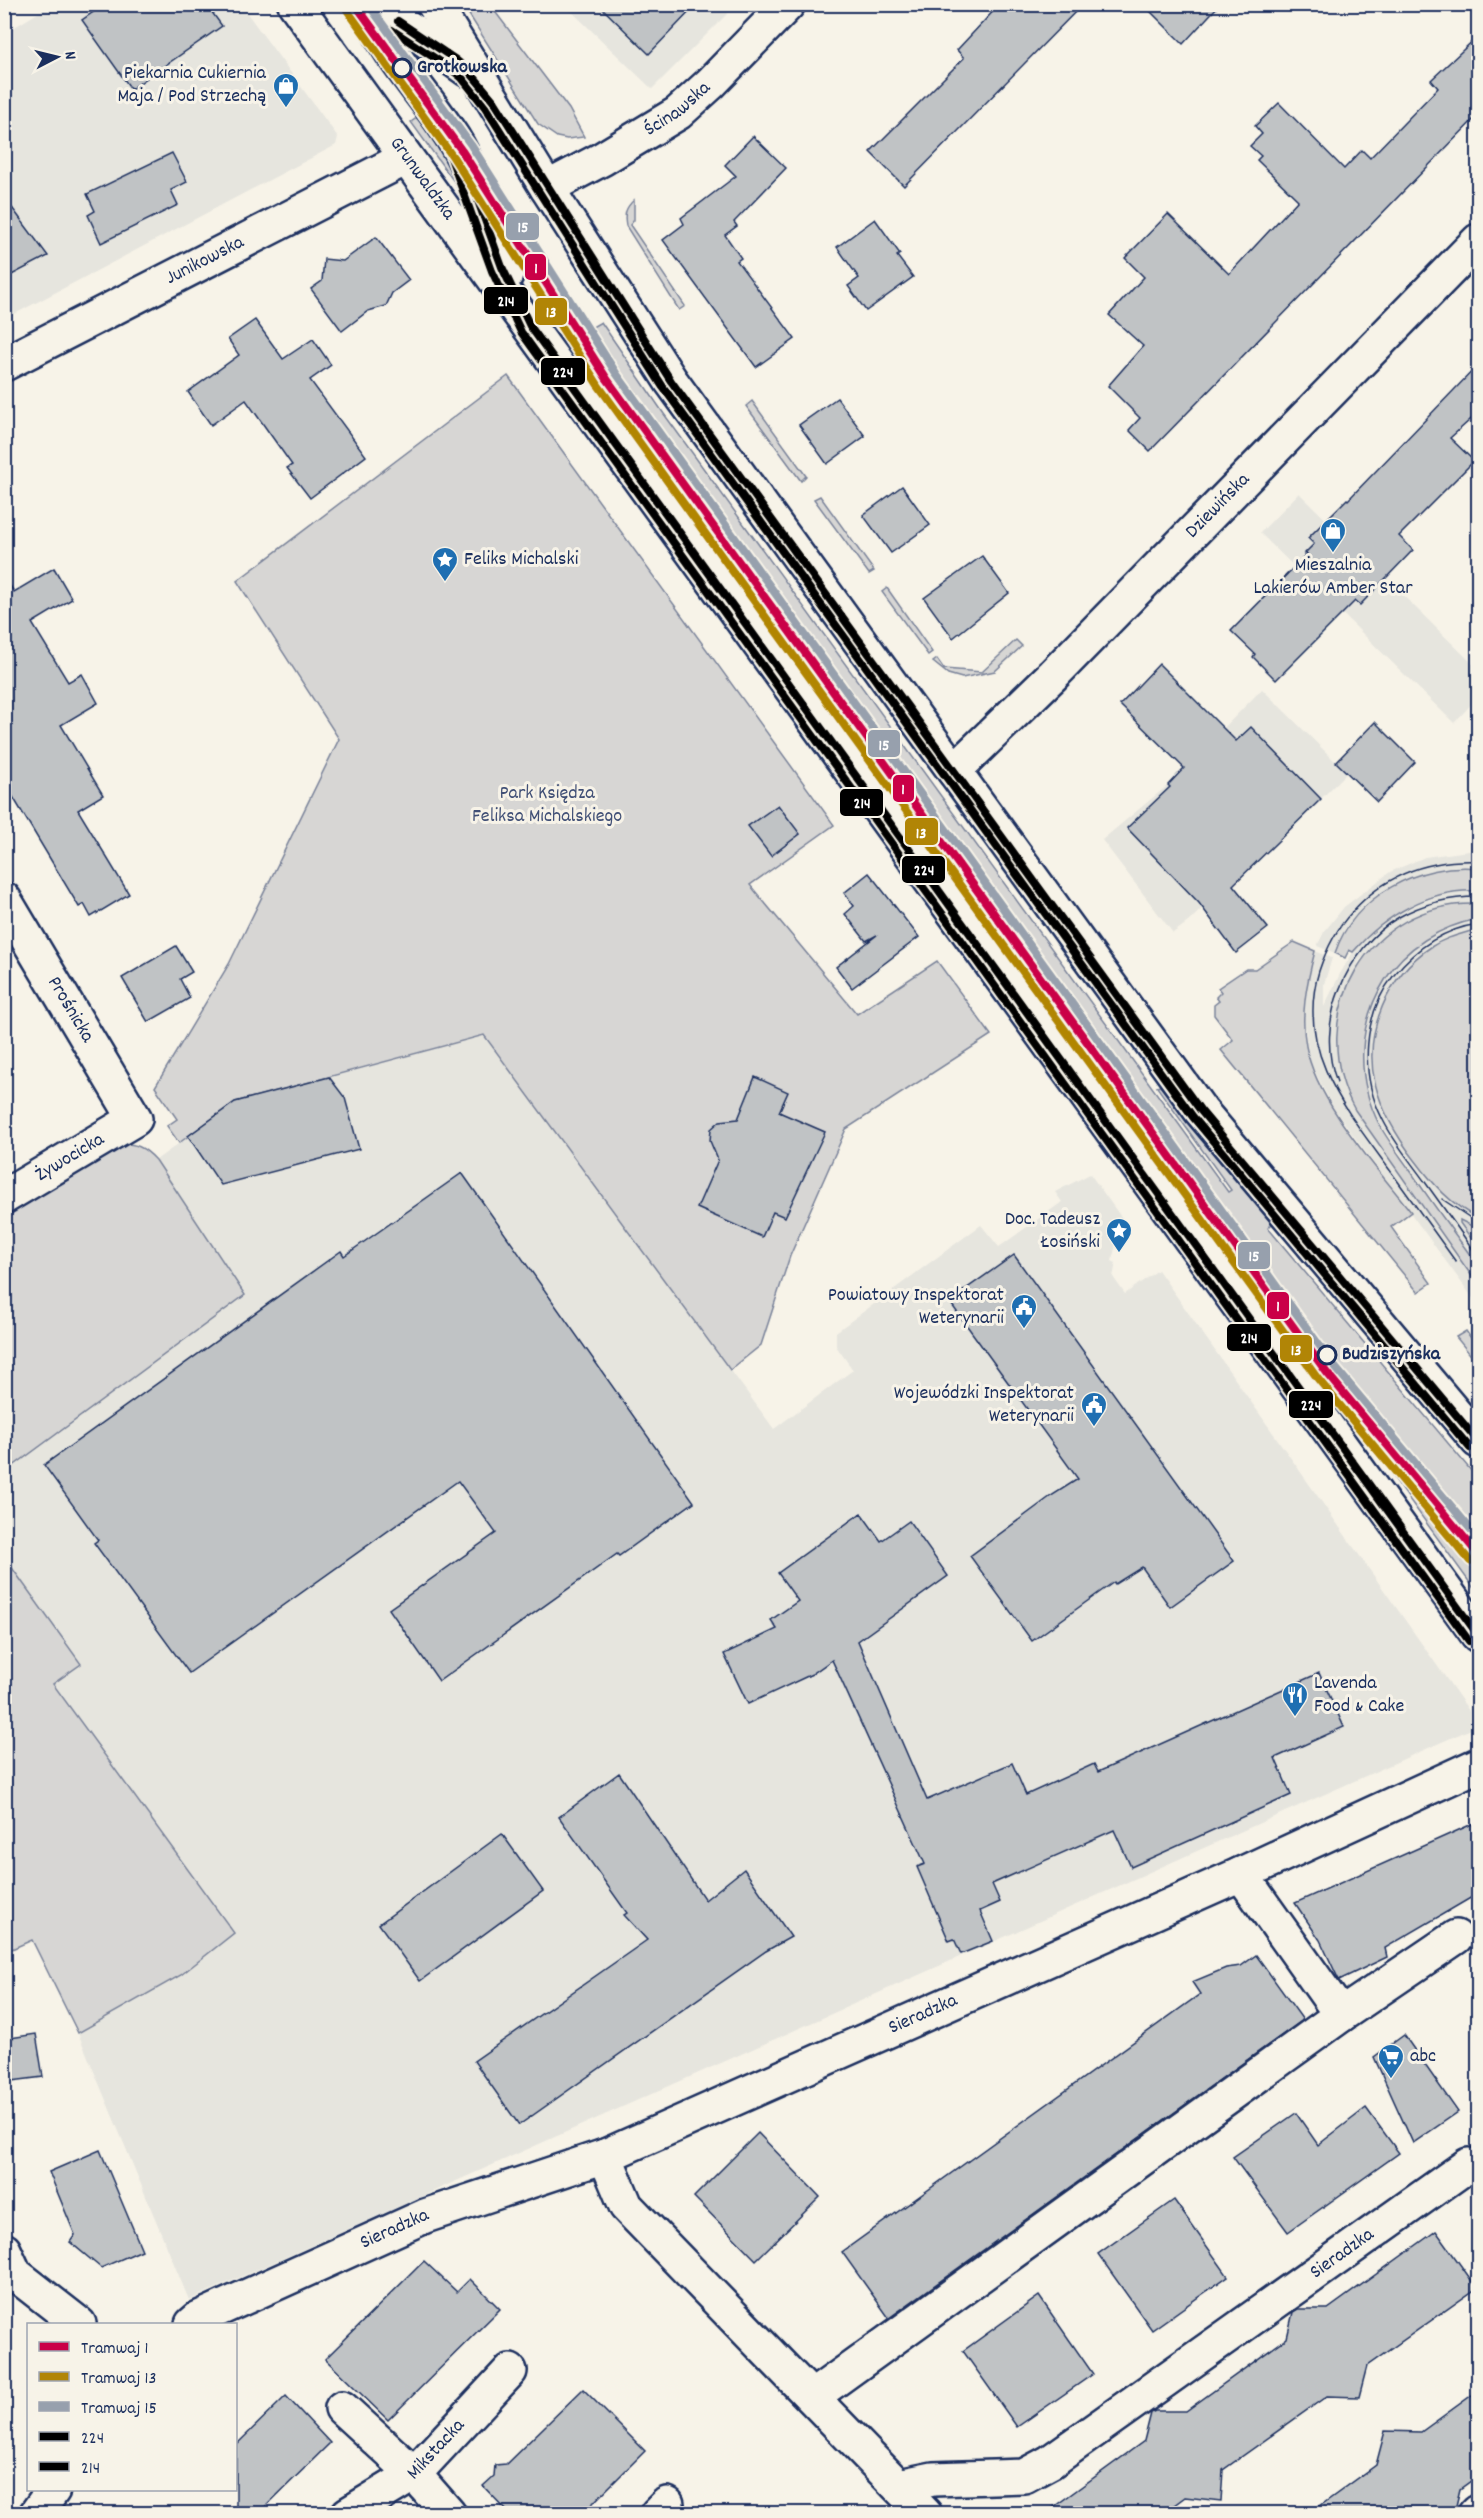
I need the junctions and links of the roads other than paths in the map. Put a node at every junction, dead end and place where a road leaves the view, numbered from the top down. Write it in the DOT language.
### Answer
graph roads {
  1 [pos="295,4"];
  2 [pos="365,4"];
  3 [pos="375,4"];
  4 [pos="434,4"];
  5 [pos="788,4"];
  6 [pos="494,101"];
  7 [pos="406,158"];
  8 [pos="547,188"];
  9 [pos="1479,241"];
  10 [pos="530,326"];
  11 [pos="4,364"];
  12 [pos="954,771"];
  13 [pos="4,899"];
  14 [pos="135,1119"];
  15 [pos="4,1197"];
  16 [pos="1479,1441"];
  17 [pos="1479,1635"];
  18 [pos="1479,1765"];
  19 [pos="1241,1874"];
  20 [pos="1456,1937"];
  21 [pos="1341,2015"];
  22 [pos="605,2156"];
  23 [pos="1468,2165"];
  24 [pos="4,2250"];
  25 [pos="76,2323"];
  26 [pos="194,2323"];
  27 [pos="510,2371"];
  28 [pos="812,2397"];
  29 [pos="342,2408"];
  30 [pos="414,2474"];
  31 [pos="899,2486"];
  32 [pos="52,2491"];
  33 [pos="36,2514"];
  34 [pos="348,2514"];
  35 [pos="449,2514"];
  36 [pos="925,2514"];
  1 -- 7 [label="street, Grunwaldzka"];
  2 -- 10 [label="street"];
  3 -- 6 [label="street"];
  4 -- 6 [label="street"];
  5 -- 8 [label="street, Ścinawska"];
  6 -- 8 [label="street"];
  7 -- 10 [label="street, Grunwaldzka"];
  7 -- 11 [label="street, Junikowska"];
  8 -- 12 [label="street"];
  9 -- 12 [label="street, Dziewińska"];
  10 -- 17 [label="street, Grunwaldzka"];
  12 -- 16 [label="street"];
  13 -- 14 [label="street, Prośnicka"];
  14 -- 15 [label="street, Żywocicka"];
  18 -- 19 [label="street, Sieradzka"];
  19 -- 21 [label="street"];
  19 -- 22 [label="street, Sieradzka"];
  20 -- 21 [label="street"];
  21 -- 28 [label="street"];
  22 -- 26 [label="street, Sieradzka"];
  22 -- 28 [label="street"];
  23 -- 31 [label="street, Sieradzka"];
  24 -- 25 [label="street"];
  27 -- 30 [label="street, Mikstacka"];
  28 -- 31 [label="street"];
  29 -- 30 [label="street"];
  30 -- 34 [label="street, Mikstacka"];
  30 -- 35 [label="street"];
  31 -- 36 [label="street"];
  32 -- 33 [label="street"];
}
